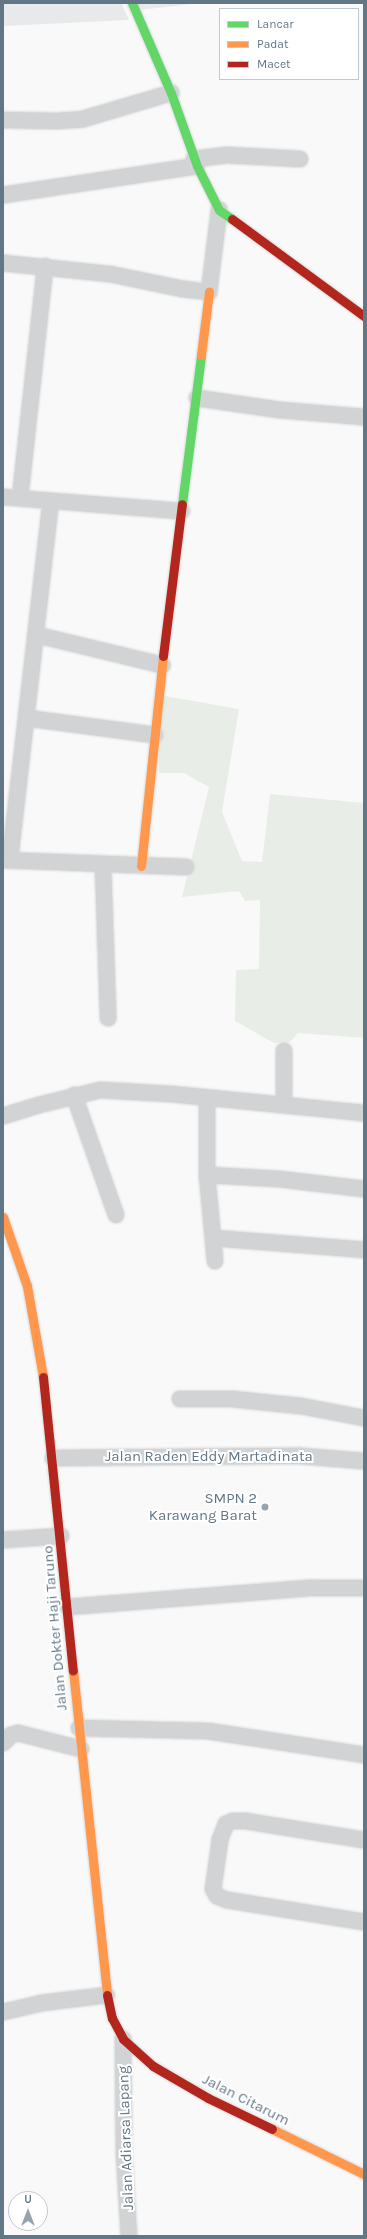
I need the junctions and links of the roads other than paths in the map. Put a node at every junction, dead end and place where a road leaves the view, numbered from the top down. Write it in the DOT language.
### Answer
graph roads {
  1 [pos="132,3"];
  2 [pos="171,92"];
  3 [pos="3,120"];
  4 [pos="300,159"];
  5 [pos="195,163"];
  6 [pos="3,195"];
  7 [pos="220,210"];
  8 [pos="3,263"];
  9 [pos="45,266"];
  10 [pos="209,292"];
  11 [pos="364,316"];
  12 [pos="197,398"];
  13 [pos="364,417"];
  14 [pos="3,497"];
  15 [pos="20,498"];
  16 [pos="51,501"];
  17 [pos="181,511"];
  18 [pos="37,635"];
  19 [pos="162,665"];
  20 [pos="26,718"];
  21 [pos="155,735"];
  22 [pos="7,859"];
  23 [pos="103,864"];
  24 [pos="141,866"];
  25 [pos="186,867"];
  26 [pos="108,1018"];
  27 [pos="284,1051"];
  28 [pos="74,1096"];
  29 [pos="207,1099"];
  30 [pos="284,1105"];
  31 [pos="364,1113"];
  32 [pos="3,1116"];
  33 [pos="207,1175"];
  34 [pos="364,1189"];
  35 [pos="116,1215"];
  36 [pos="3,1217"];
  37 [pos="213,1238"];
  38 [pos="364,1250"];
  39 [pos="215,1261"];
  40 [pos="180,1399"];
  41 [pos="364,1418"];
  42 [pos="53,1458"];
  43 [pos="364,1461"];
  44 [pos="61,1536"];
  45 [pos="3,1540"];
  46 [pos="364,1588"];
  47 [pos="68,1607"];
  48 [pos="79,1728"];
  49 [pos="3,1743"];
  50 [pos="81,1749"];
  51 [pos="364,1755"];
  52 [pos="364,1840"];
  53 [pos="364,1922"];
  54 [pos="107,1995"];
  55 [pos="3,2012"];
  56 [pos="123,2039"];
  57 [pos="364,2174"];
  58 [pos="129,2236"];
  1 -- 2 [label="street"];
  2 -- 3 [label="street"];
  2 -- 5 [label="street"];
  4 -- 5 [label="street"];
  5 -- 6 [label="street"];
  5 -- 7 [label="street"];
  7 -- 10 [label="street"];
  7 -- 11 [label="street"];
  8 -- 9 [label="street"];
  9 -- 10 [label="street"];
  9 -- 15 [label="street"];
  10 -- 12 [label="street"];
  12 -- 13 [label="street"];
  12 -- 17 [label="street"];
  14 -- 15 [label="street"];
  15 -- 16 [label="street"];
  16 -- 17 [label="street"];
  16 -- 18 [label="street"];
  17 -- 19 [label="street"];
  18 -- 19 [label="street"];
  18 -- 20 [label="street"];
  19 -- 21 [label="street"];
  20 -- 21 [label="street"];
  20 -- 22 [label="street"];
  21 -- 24 [label="street"];
  22 -- 23 [label="street"];
  23 -- 24 [label="street"];
  23 -- 26 [label="street"];
  24 -- 25 [label="street"];
  27 -- 30 [label="street"];
  28 -- 29 [label="street"];
  28 -- 32 [label="street"];
  28 -- 35 [label="street"];
  29 -- 30 [label="street"];
  29 -- 33 [label="street"];
  30 -- 31 [label="street"];
  33 -- 34 [label="street"];
  33 -- 37 [label="street"];
  36 -- 42 [label="street, Jalan Dokter Haji Taruno"];
  37 -- 38 [label="street"];
  37 -- 39 [label="street"];
  40 -- 41 [label="street"];
  42 -- 43 [label="street, Jalan Raden Eddy Martadinata"];
  42 -- 44 [label="street, Jalan Dokter Haji Taruno"];
  44 -- 45 [label="street"];
  44 -- 47 [label="street, Jalan Dokter Haji Taruno"];
  46 -- 47 [label="street"];
  47 -- 48 [label="street, Jalan Dokter Haji Taruno"];
  48 -- 50 [label="street, Jalan Dokter Haji Taruno"];
  48 -- 51 [label="street"];
  49 -- 50 [label="street"];
  50 -- 54 [label="street, Jalan Dokter Haji Taruno"];
  52 -- 53 [label="street"];
  54 -- 55 [label="street"];
  54 -- 56 [label="street, Jalan Dokter Haji Taruno"];
  56 -- 57 [label="street, Jalan Citarum"];
  56 -- 58 [label="street, Jalan Adiarsa Lapang"];
}
